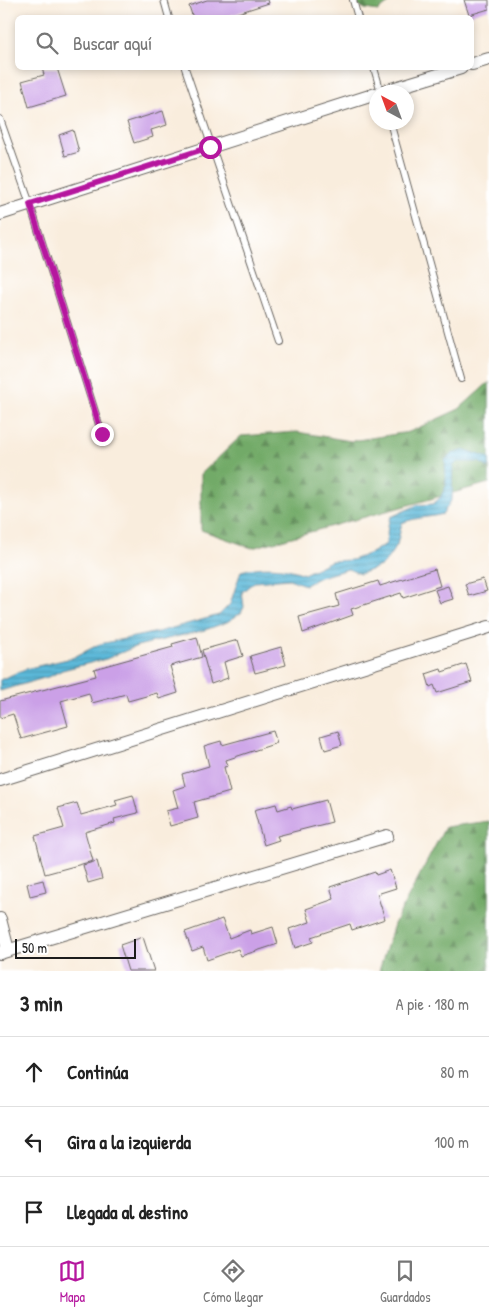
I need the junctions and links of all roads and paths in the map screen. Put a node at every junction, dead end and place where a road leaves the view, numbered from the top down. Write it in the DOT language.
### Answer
graph roads {
  1 [pos="164,0"];
  2 [pos="353,0"];
  3 [pos="168,15"];
  4 [pos="357,15"];
  5 [pos="489,59"];
  6 [pos="474,63"];
  7 [pos="186,70"];
  8 [pos="375,70"];
  9 [pos="454,70"];
  10 [pos="380,85"];
  11 [pos="405,85"];
  12 [pos="369,96"];
  13 [pos="0,119"];
  14 [pos="392,130"];
  15 [pos="210,147"];
  16 [pos="30,204"];
  17 [pos="0,214"];
  18 [pos="278,341"];
  19 [pos="461,379"];
  20 [pos="102,434"];
  21 [pos="489,627"];
  22 [pos="0,780"];
  23 [pos="386,836"];
  24 [pos="0,919"];
  25 [pos="4,952"];
  1 -- 3 [label="lane"];
  2 -- 4 [label="lane"];
  5 -- 6 [label="street"];
  7 -- 15 [label="lane"];
  8 -- 10 [label="lane"];
  9 -- 11 [label="street"];
  12 -- 15 [label="street"];
  13 -- 16 [label="lane"];
  14 -- 19 [label="lane"];
  15 -- 16 [label="street"];
  15 -- 18 [label="lane"];
  16 -- 17 [label="street"];
  16 -- 20 [label="lane"];
  21 -- 22 [label="street"];
  23 -- 25 [label="street"];
  24 -- 25 [label="street"];
}
